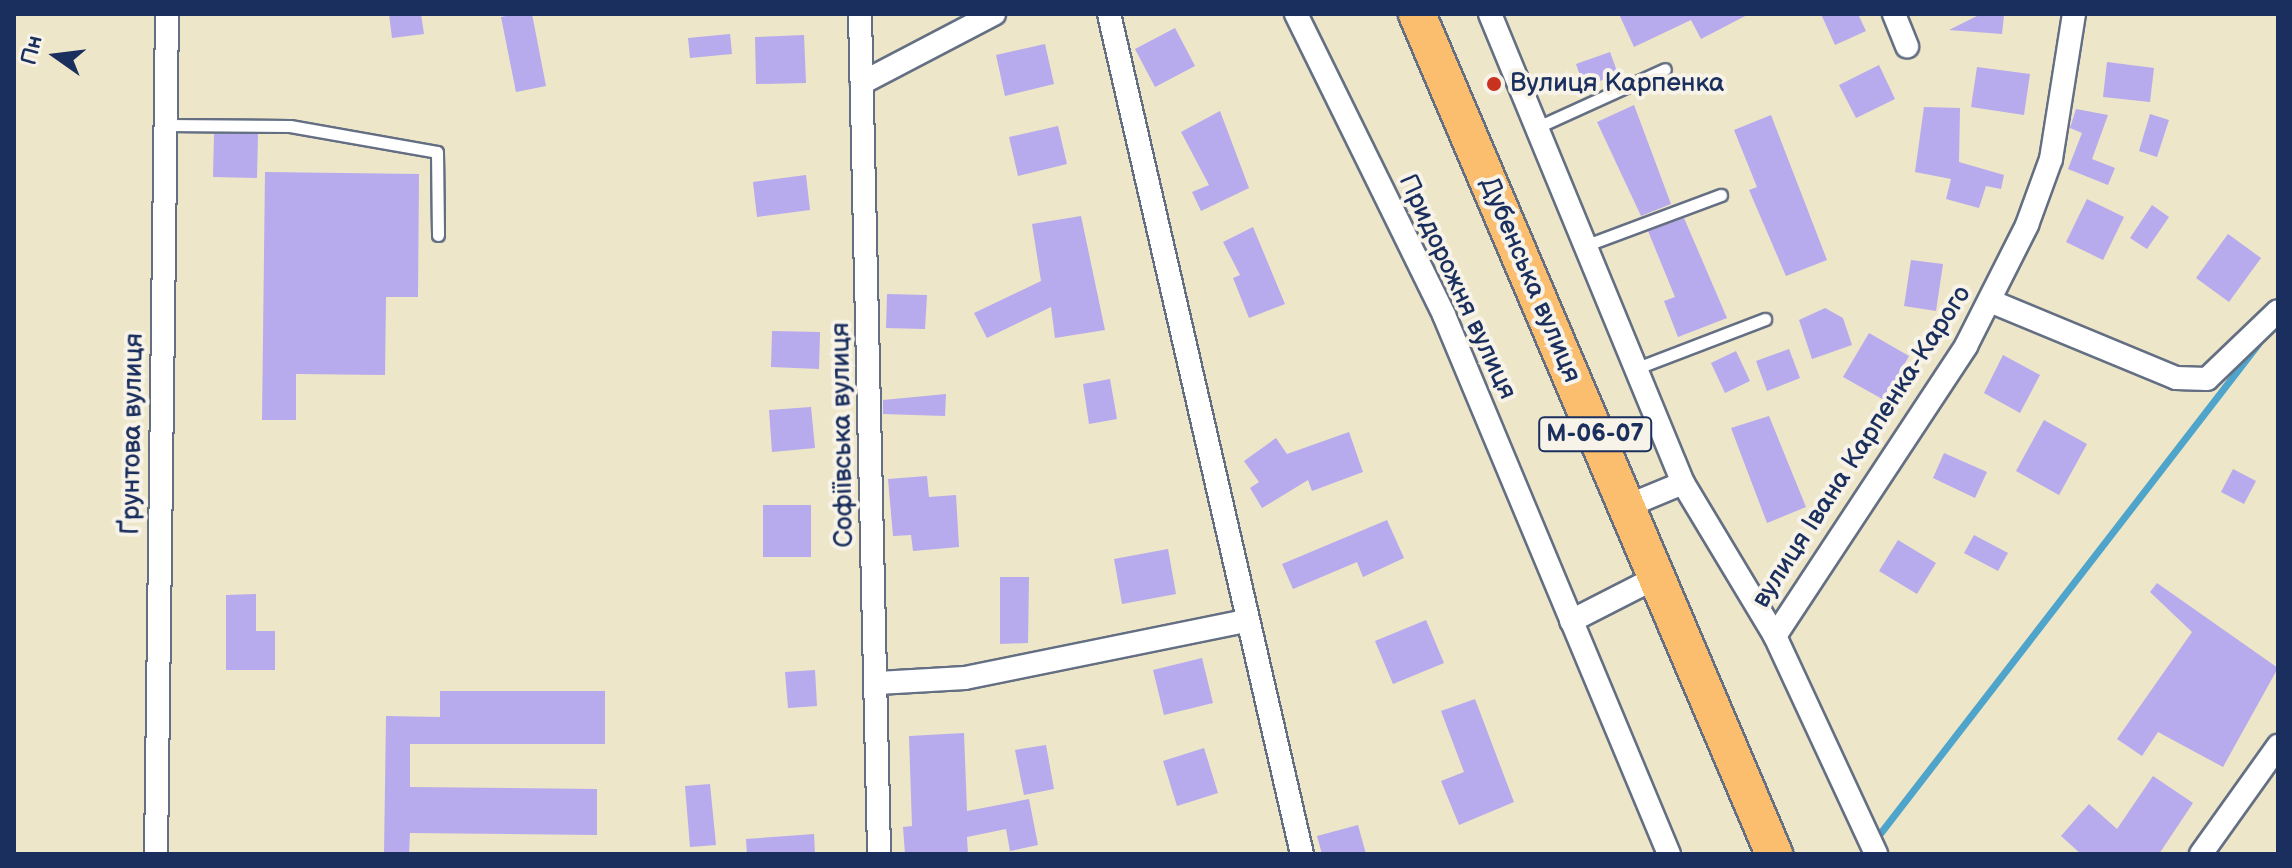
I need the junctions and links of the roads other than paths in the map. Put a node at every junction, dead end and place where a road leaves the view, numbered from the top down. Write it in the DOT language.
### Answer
graph roads {
  1 [pos="167,14"];
  2 [pos="860,14"];
  3 [pos="994,14"];
  4 [pos="1109,14"];
  5 [pos="1296,14"];
  6 [pos="1417,14"];
  7 [pos="1490,14"];
  8 [pos="1894,14"];
  9 [pos="2074,14"];
  10 [pos="1907,47"];
  11 [pos="1665,69"];
  12 [pos="862,83"];
  13 [pos="165,125"];
  14 [pos="1540,126"];
  15 [pos="1721,195"];
  16 [pos="438,235"];
  17 [pos="1587,245"];
  18 [pos="1990,301"];
  19 [pos="2278,311"];
  20 [pos="1765,319"];
  21 [pos="1640,367"];
  22 [pos="1683,483"];
  23 [pos="1625,507"];
  24 [pos="1655,578"];
  25 [pos="1245,621"];
  26 [pos="1571,621"];
  27 [pos="1775,636"];
  28 [pos="878,683"];
  29 [pos="2278,746"];
  30 [pos="156,854"];
  31 [pos="879,854"];
  32 [pos="1302,854"];
  33 [pos="1669,854"];
  34 [pos="1774,854"];
  35 [pos="1876,854"];
  36 [pos="2201,854"];
  1 -- 13 [label="street, Ґрунтова вулиця"];
  2 -- 12 [label="street, Софіївська вулиця"];
  3 -- 12 [label="street"];
  4 -- 25 [label="street"];
  5 -- 26 [label="street, Придорожня вулиця"];
  6 -- 23 [label="main road, Дубенська вулиця / М-06-07"];
  7 -- 14 [label="street"];
  8 -- 10 [label="street"];
  9 -- 18 [label="street, вулиця Івана Карпенка-Карого"];
  11 -- 14 [label="lane"];
  12 -- 28 [label="street, Софіївська вулиця"];
  13 -- 16 [label="lane"];
  13 -- 30 [label="street, Ґрунтова вулиця"];
  14 -- 17 [label="street"];
  15 -- 17 [label="lane"];
  17 -- 21 [label="street"];
  18 -- 19 [label="street"];
  18 -- 27 [label="street, вулиця Івана Карпенка-Карого"];
  20 -- 21 [label="lane"];
  21 -- 22 [label="street"];
  22 -- 23 [label="street"];
  22 -- 27 [label="street"];
  23 -- 24 [label="main road, Дубенська вулиця / М-06-07"];
  24 -- 26 [label="street"];
  24 -- 34 [label="main road, Дубенська вулиця / М-06-07"];
  25 -- 28 [label="street"];
  25 -- 32 [label="street"];
  26 -- 33 [label="street, Придорожня вулиця"];
  27 -- 35 [label="street"];
  28 -- 31 [label="street, Софіївська вулиця"];
  29 -- 36 [label="street"];
}
